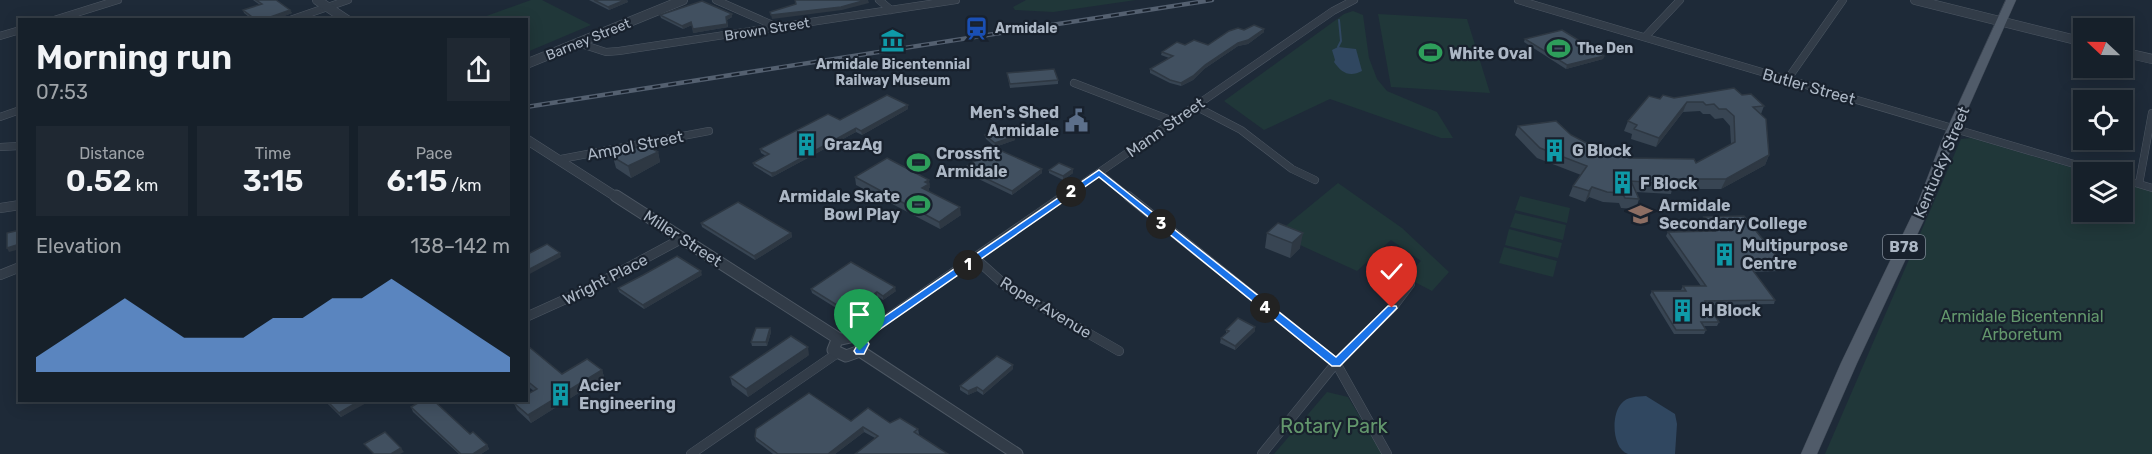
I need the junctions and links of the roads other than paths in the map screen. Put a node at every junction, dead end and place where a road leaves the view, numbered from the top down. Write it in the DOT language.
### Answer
graph roads {
  1 [pos="118,0"];
  2 [pos="317,0"];
  3 [pos="348,0"];
  4 [pos="683,0"];
  5 [pos="716,0"];
  6 [pos="879,0"];
  7 [pos="956,0"];
  8 [pos="1354,0"];
  9 [pos="1518,0"];
  10 [pos="1680,0"];
  11 [pos="1843,0"];
  12 [pos="1915,0"];
  13 [pos="2011,0"];
  14 [pos="328,7"];
  15 [pos="891,10"];
  16 [pos="60,18"];
  17 [pos="296,18"];
  18 [pos="344,18"];
  19 [pos="2002,22"];
  20 [pos="778,28"];
  21 [pos="18,31"];
  22 [pos="0,36"];
  23 [pos="1645,37"];
  24 [pos="2073,39"];
  25 [pos="579,43"];
  26 [pos="2133,55"];
  27 [pos="2152,60"];
  28 [pos="528,63"];
  29 [pos="1787,80"];
  30 [pos="1074,83"];
  31 [pos="1195,106"];
  32 [pos="18,111"];
  33 [pos="2152,113"];
  34 [pos="0,117"];
  35 [pos="1173,121"];
  36 [pos="1953,129"];
  37 [pos="709,131"];
  38 [pos="528,140"];
  39 [pos="18,146"];
  40 [pos="0,147"];
  41 [pos="561,159"];
  42 [pos="2073,164"];
  43 [pos="1099,173"];
  44 [pos="1315,180"];
  45 [pos="2133,182"];
  46 [pos="2139,184"];
  47 [pos="2152,188"];
  48 [pos="18,205"];
  49 [pos="0,208"];
  50 [pos="683,238"];
  51 [pos="976,259"];
  52 [pos="18,268"];
  53 [pos="0,275"];
  54 [pos="1410,284"];
  55 [pos="528,316"];
  56 [pos="839,339"];
  57 [pos="860,345"];
  58 [pos="1119,351"];
  59 [pos="836,354"];
  60 [pos="1336,363"];
  61 [pos="691,454"];
  62 [pos="1017,454"];
  63 [pos="1262,454"];
  64 [pos="1387,454"];
  65 [pos="1809,454"];
  1 -- 16 [label="street"];
  2 -- 14 [label="street"];
  3 -- 14 [label="street"];
  4 -- 25 [label="street, Barney Street"];
  5 -- 20 [label="street"];
  6 -- 15 [label="street"];
  7 -- 15 [label="street, Brown Street"];
  8 -- 31 [label="street, Mann Street"];
  9 -- 23 [label="street, Butler Street"];
  10 -- 23 [label="street"];
  11 -- 29 [label="street"];
  12 -- 19 [label="street"];
  13 -- 19 [label="main road, Kentucky Street / B78"];
  14 -- 17 [label="street"];
  14 -- 18 [label="street"];
  15 -- 20 [label="street, Brown Street"];
  19 -- 24 [label="street"];
  19 -- 36 [label="main road, Kentucky Street / B78"];
  20 -- 25 [label="street, Brown Street"];
  21 -- 22 [label="street"];
  23 -- 29 [label="street, Butler Street"];
  25 -- 28 [label="street, Barney Street"];
  26 -- 27 [label="street"];
  29 -- 36 [label="street, Butler Street"];
  30 -- 35 [label="street"];
  31 -- 35 [label="street, Mann Street"];
  31 -- 44 [label="street"];
  32 -- 34 [label="street"];
  33 -- 46 [label="street"];
  35 -- 43 [label="street, Mann Street"];
  36 -- 42 [label="street, Butler Street"];
  36 -- 65 [label="main road, Kentucky Street / B78"];
  37 -- 41 [label="street, Ampol Street"];
  38 -- 41 [label="street, Miller Street"];
  39 -- 40 [label="street"];
  41 -- 50 [label="street, Miller Street"];
  43 -- 51 [label="street, Mann Street"];
  43 -- 60 [label="street"];
  45 -- 46 [label="street"];
  46 -- 47 [label="street"];
  48 -- 49 [label="street"];
  50 -- 55 [label="street, Wright Place"];
  50 -- 56 [label="street, Miller Street"];
  51 -- 57 [label="street, Mann Street"];
  51 -- 58 [label="street, Roper Avenue"];
  52 -- 53 [label="street"];
  54 -- 60 [label="street"];
  56 -- 57 [label="street"];
  56 -- 59 [label="street"];
  57 -- 59 [label="street"];
  57 -- 62 [label="street"];
  59 -- 61 [label="street"];
  60 -- 63 [label="street"];
  60 -- 64 [label="street"];
}
